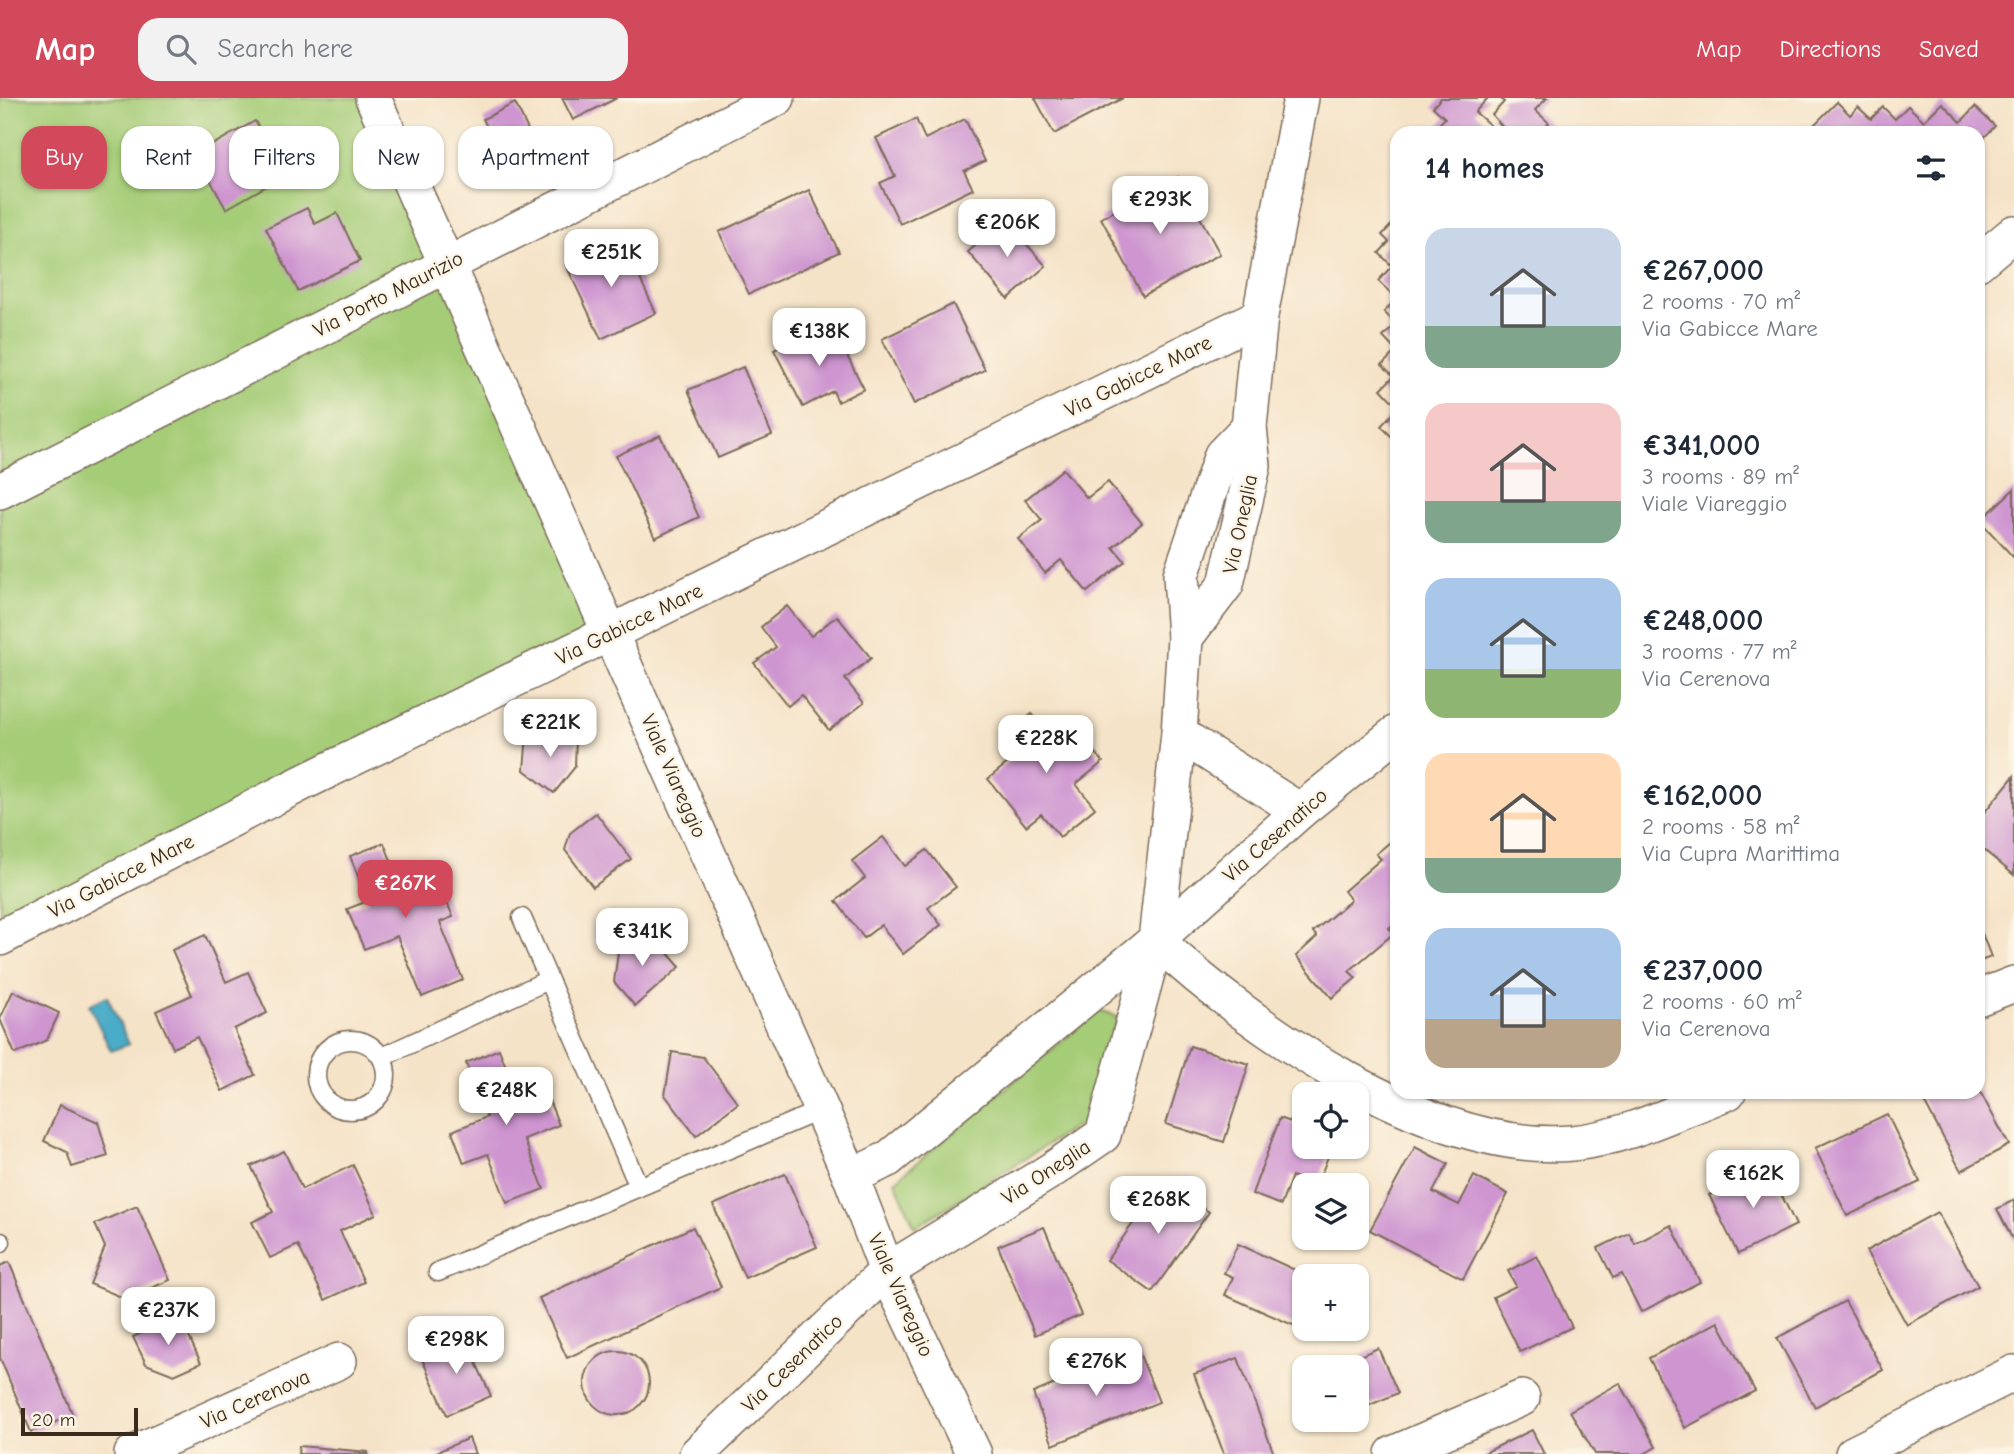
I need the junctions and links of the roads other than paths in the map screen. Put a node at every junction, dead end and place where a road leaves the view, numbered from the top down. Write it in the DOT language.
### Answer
graph roads {
  1 [pos="373,98"];
  2 [pos="777,98"];
  3 [pos="1301,98"];
  4 [pos="2014,233"];
  5 [pos="1985,257"];
  6 [pos="447,264"];
  7 [pos="1260,316"];
  8 [pos="0,491"];
  9 [pos="611,633"];
  10 [pos="1179,734"];
  11 [pos="1390,738"];
  12 [pos="1300,811"];
  13 [pos="522,918"];
  14 [pos="0,938"];
  15 [pos="1156,940"];
  16 [pos="548,980"];
  17 [pos="2014,984"];
  18 [pos="1985,995"];
  19 [pos="382,1057"];
  20 [pos="1709,1099"];
  21 [pos="821,1110"];
  22 [pos="851,1177"];
  23 [pos="639,1187"];
  24 [pos="887,1271"];
  25 [pos="438,1272"];
  26 [pos="339,1361"];
  27 [pos="2014,1373"];
  28 [pos="1521,1398"];
  29 [pos="967,1448"];
  30 [pos="132,1454"];
  31 [pos="696,1454"];
  32 [pos="1393,1454"];
  33 [pos="1853,1454"];
  1 -- 6 [label="street, Viale Viareggio"];
  2 -- 6 [label="street, Via Porto Maurizio"];
  3 -- 7 [label="street"];
  4 -- 5 [label="street"];
  6 -- 8 [label="street, Via Porto Maurizio"];
  6 -- 9 [label="street, Viale Viareggio"];
  7 -- 9 [label="street, Via Gabicce Mare"];
  7 -- 10 [label="street, Via Oneglia"];
  9 -- 14 [label="street, Via Gabicce Mare"];
  9 -- 21 [label="street, Viale Viareggio"];
  10 -- 12 [label="street"];
  10 -- 15 [label="street, Via Oneglia"];
  11 -- 12 [label="street, Via Cesenatico"];
  12 -- 15 [label="street, Via Cesenatico"];
  13 -- 16 [label="lane"];
  15 -- 20 [label="street"];
  15 -- 22 [label="street"];
  15 -- 24 [label="street, Via Oneglia"];
  16 -- 19 [label="lane"];
  16 -- 23 [label="lane"];
  17 -- 18 [label="street"];
  19 -- 19 [label="lane"];
  21 -- 22 [label="street, Viale Viareggio"];
  21 -- 23 [label="lane"];
  22 -- 24 [label="street, Viale Viareggio"];
  23 -- 25 [label="lane"];
  24 -- 29 [label="street, Viale Viareggio"];
  24 -- 31 [label="street, Via Cesenatico"];
  26 -- 30 [label="street, Via Cerenova"];
  27 -- 33 [label="street"];
  28 -- 32 [label="street"];
}
